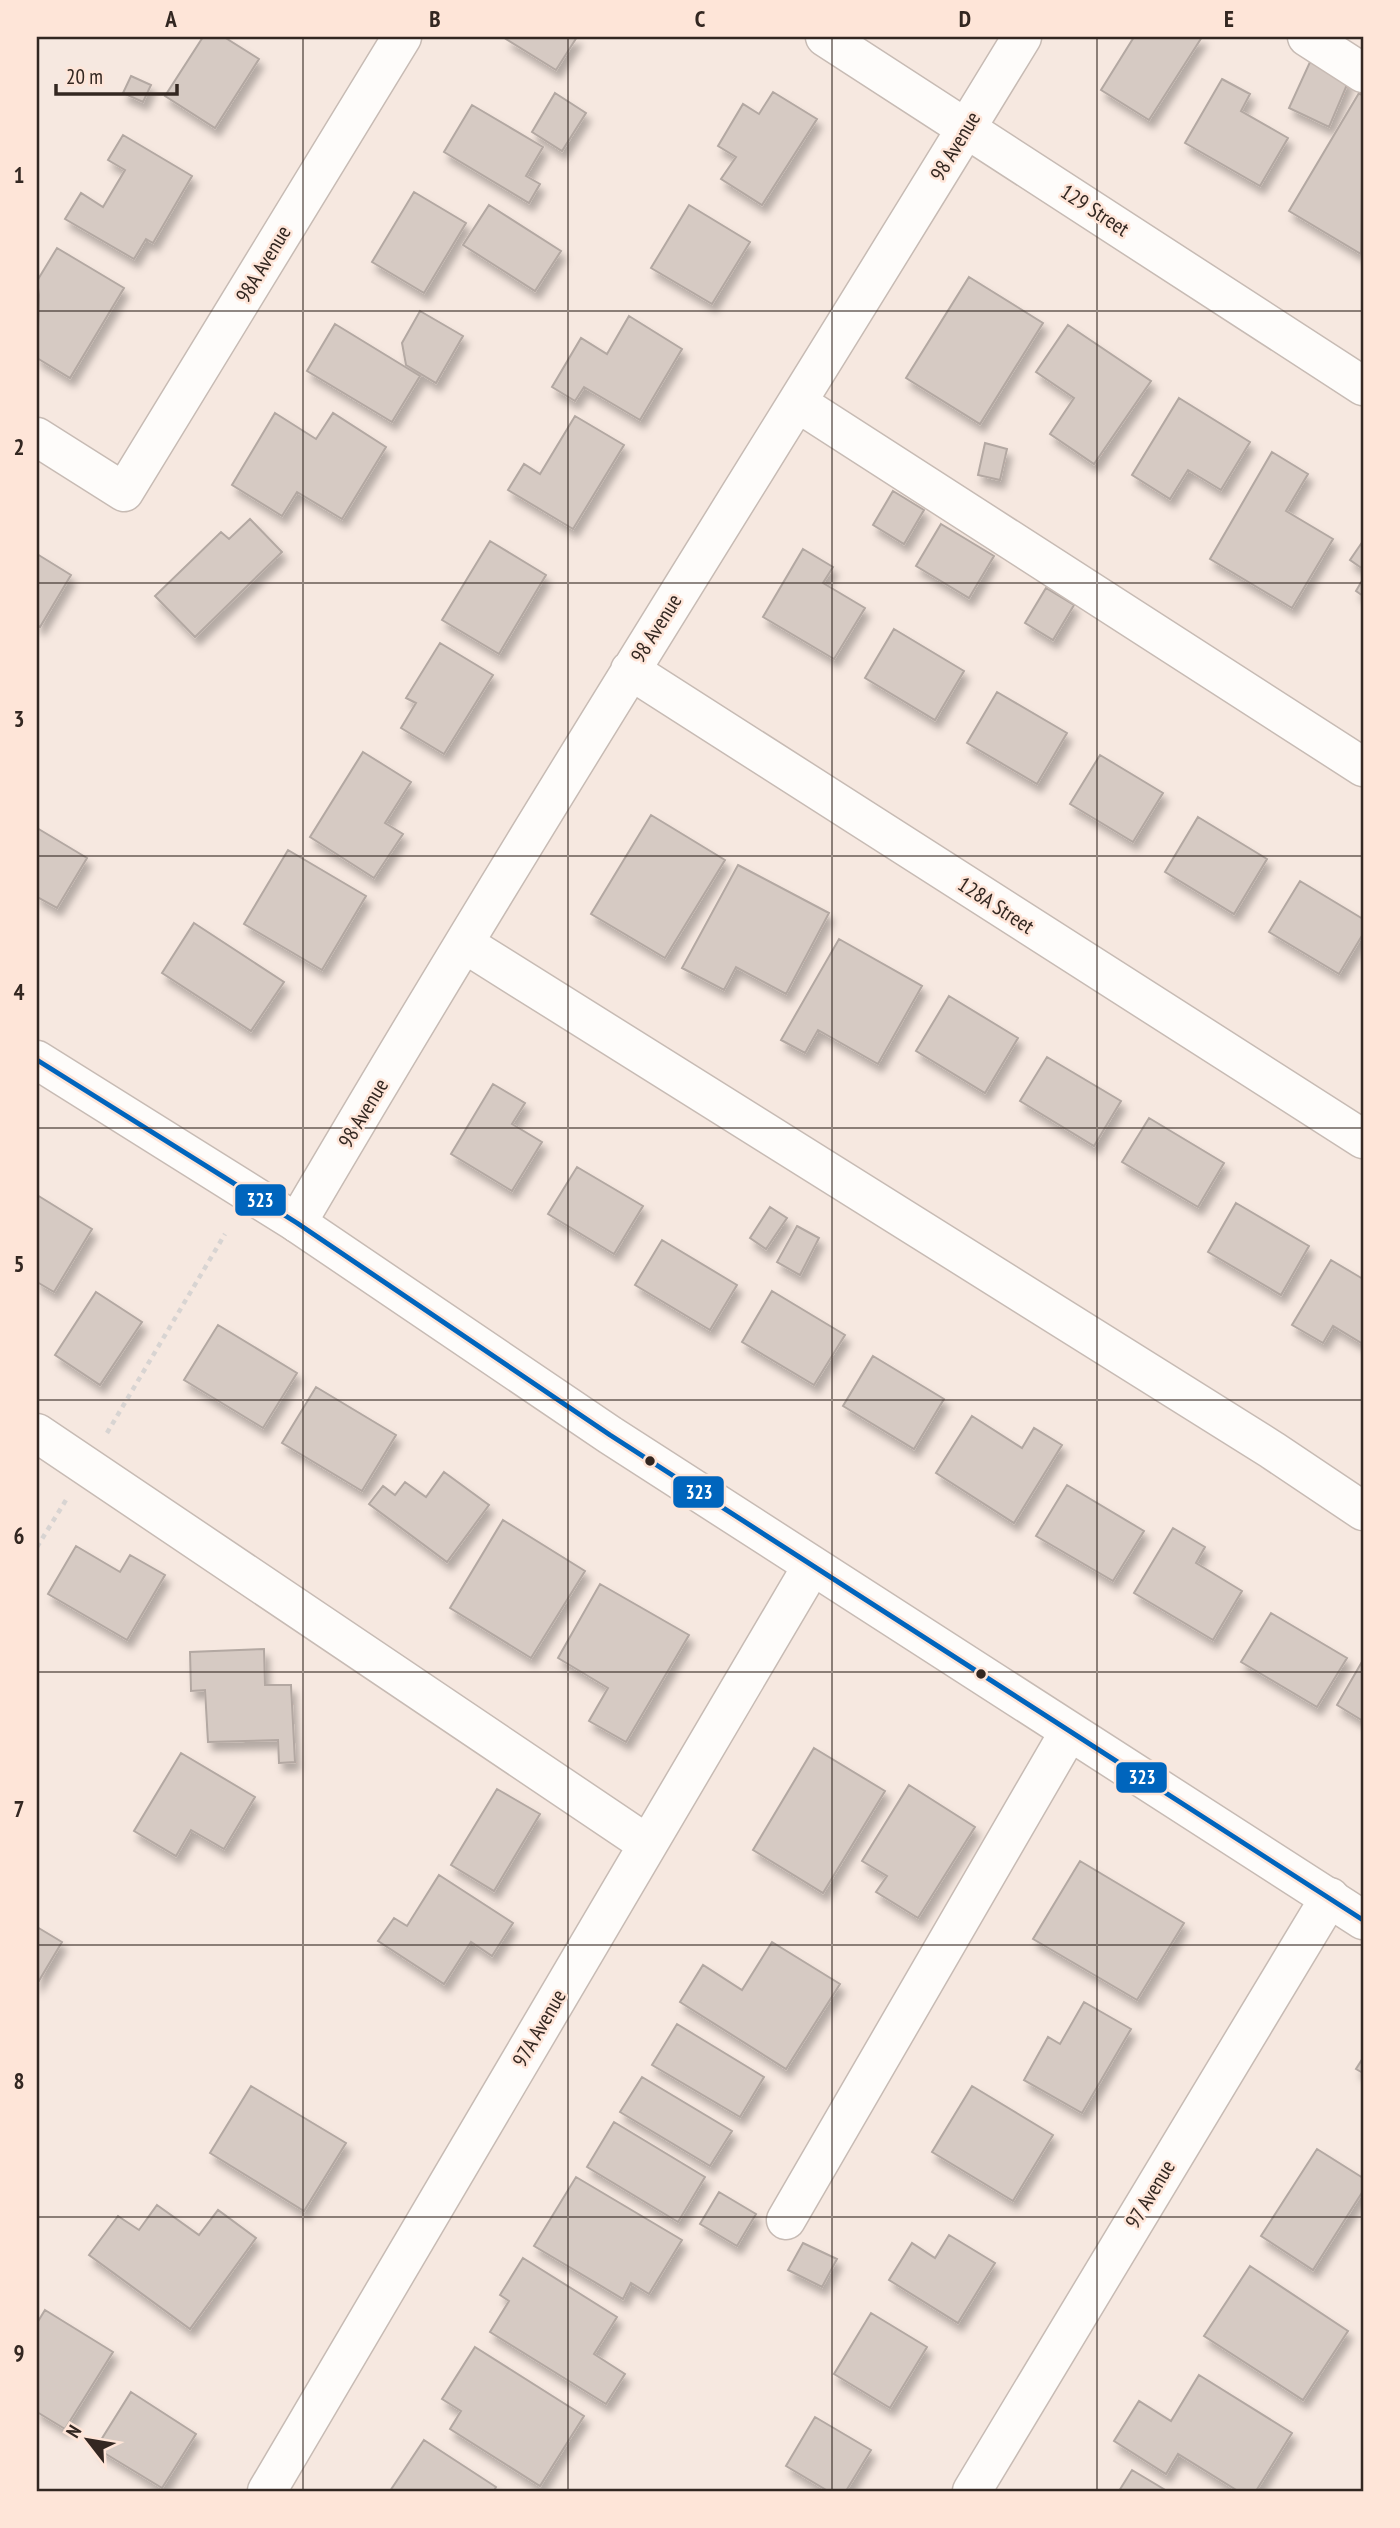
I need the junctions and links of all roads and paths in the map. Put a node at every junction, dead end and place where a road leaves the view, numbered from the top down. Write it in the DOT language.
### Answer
graph roads {
  1 [pos="402,37"];
  2 [pos="825,37"];
  3 [pos="1022,37"];
  4 [pos="1307,37"];
  5 [pos="1363,73"];
  6 [pos="967,127"];
  7 [pos="1363,386"];
  8 [pos="798,402"];
  9 [pos="37,437"];
  10 [pos="630,670"];
  11 [pos="1363,767"];
  12 [pos="465,944"];
  13 [pos="37,1060"];
  14 [pos="1363,1139"];
  15 [pos="298,1223"];
  16 [pos="225,1234"];
  17 [pos="37,1433"];
  18 [pos="101,1443"];
  19 [pos="70,1494"];
  20 [pos="1363,1511"];
  21 [pos="37,1547"];
  22 [pos="812,1566"];
  23 [pos="1069,1732"];
  24 [pos="647,1844"];
  25 [pos="1329,1897"];
  26 [pos="1363,1920"];
  27 [pos="786,2220"];
  28 [pos="267,2491"];
  29 [pos="972,2491"];
  1 -- 9 [label="street, 98A Avenue"];
  2 -- 6 [label="street, 129 Street"];
  3 -- 6 [label="street, 98 Avenue"];
  4 -- 5 [label="street"];
  6 -- 7 [label="street, 129 Street"];
  6 -- 8 [label="street, 98 Avenue"];
  8 -- 10 [label="street, 98 Avenue"];
  8 -- 11 [label="street"];
  10 -- 12 [label="street, 98 Avenue"];
  10 -- 14 [label="street, 128A Street"];
  12 -- 15 [label="street, 98 Avenue"];
  12 -- 20 [label="street"];
  13 -- 15 [label="street"];
  15 -- 22 [label="street"];
  16 -- 18 [label="path"];
  17 -- 24 [label="street"];
  19 -- 21 [label="path"];
  22 -- 23 [label="street"];
  22 -- 24 [label="street, 97A Avenue"];
  23 -- 25 [label="street"];
  23 -- 27 [label="street"];
  24 -- 28 [label="street, 97A Avenue"];
  25 -- 26 [label="street"];
  25 -- 29 [label="street, 97 Avenue"];
}
